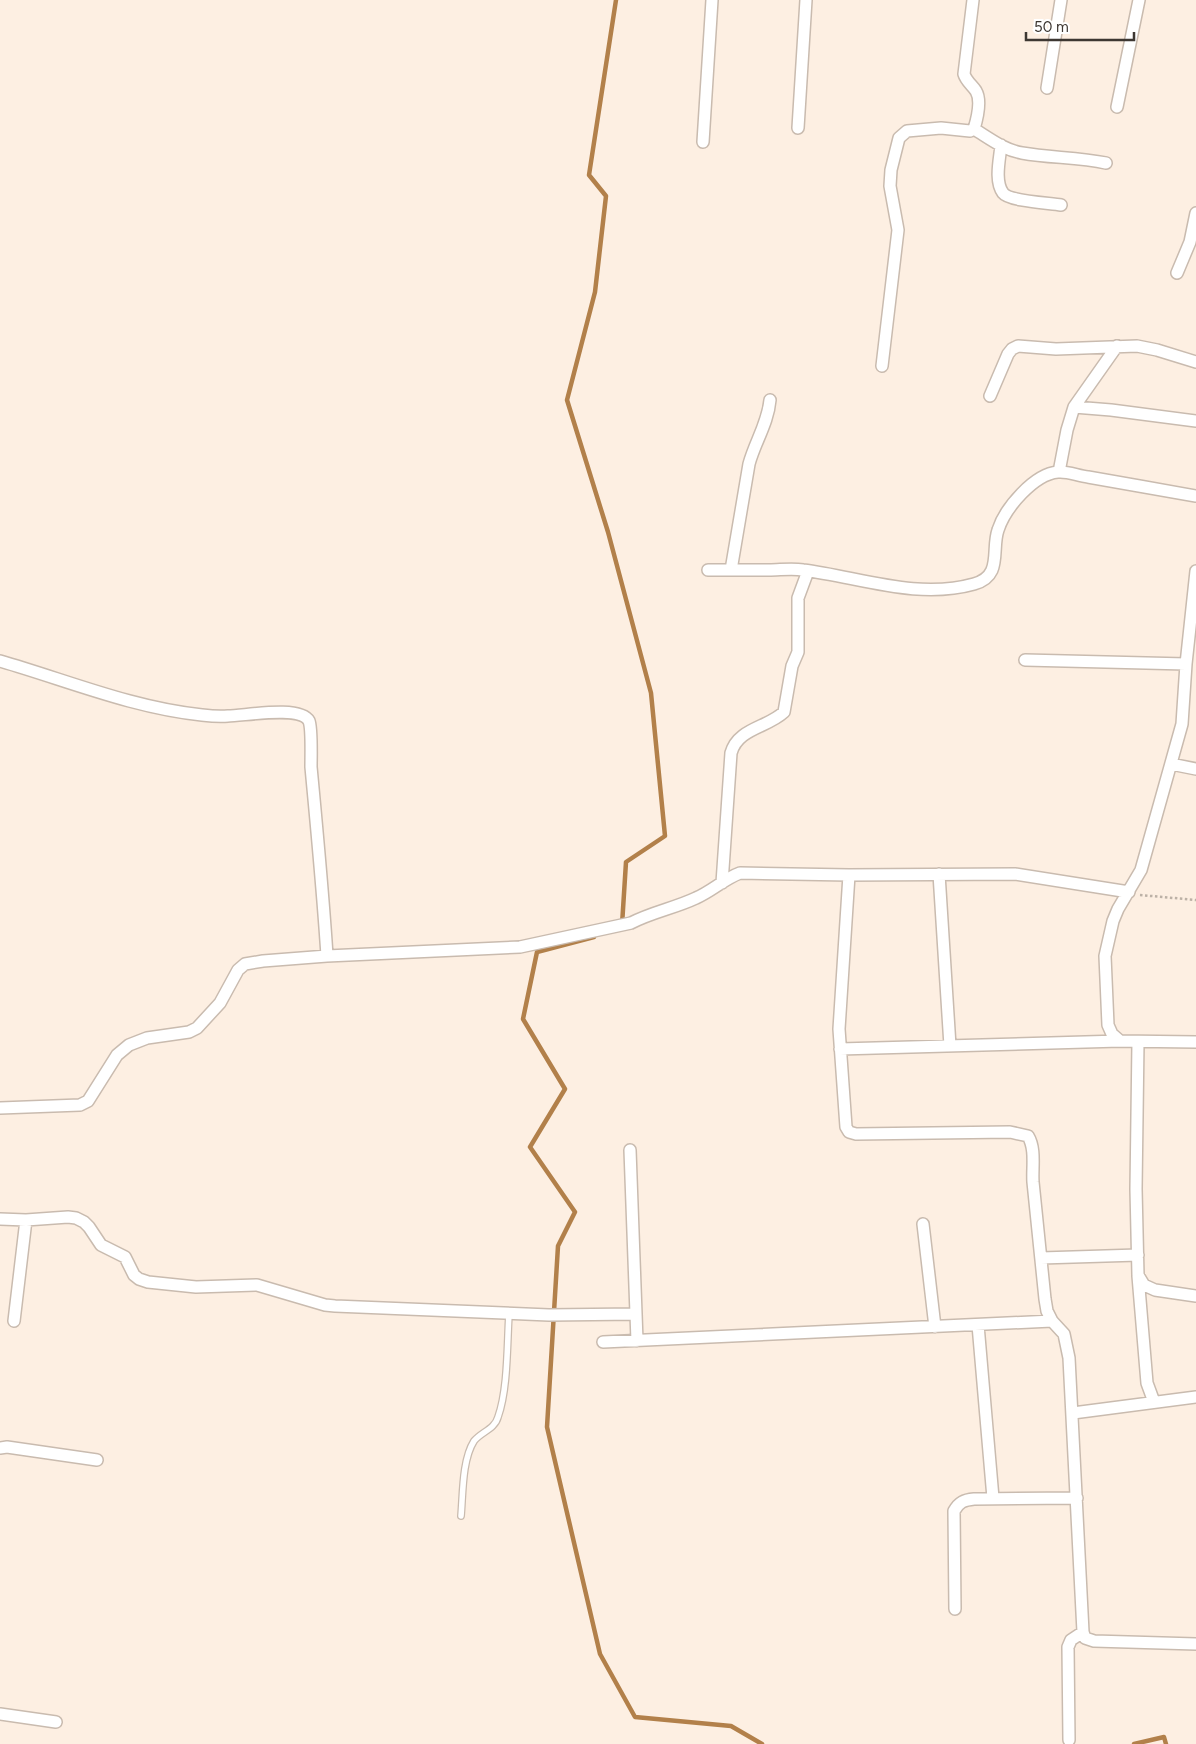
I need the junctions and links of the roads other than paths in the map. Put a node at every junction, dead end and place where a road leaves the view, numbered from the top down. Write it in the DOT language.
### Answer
graph roads {
  1 [pos="712,0"];
  2 [pos="806,0"];
  3 [pos="973,0"];
  4 [pos="1061,0"];
  5 [pos="1139,0"];
  6 [pos="1047,88"];
  7 [pos="1118,107"];
  8 [pos="798,128"];
  9 [pos="974,129"];
  10 [pos="703,142"];
  11 [pos="1001,145"];
  12 [pos="1106,163"];
  13 [pos="1061,205"];
  14 [pos="1196,213"];
  15 [pos="1177,274"];
  16 [pos="1118,346"];
  17 [pos="1196,362"];
  18 [pos="882,366"];
  19 [pos="990,396"];
  20 [pos="770,400"];
  21 [pos="1074,407"];
  22 [pos="1196,421"];
  23 [pos="1059,472"];
  24 [pos="1196,496"];
  25 [pos="708,570"];
  26 [pos="731,570"];
  27 [pos="808,571"];
  28 [pos="1196,571"];
  29 [pos="1025,660"];
  30 [pos="0,662"];
  31 [pos="1186,664"];
  32 [pos="1171,764"];
  33 [pos="1196,770"];
  34 [pos="939,874"];
  35 [pos="849,875"];
  36 [pos="722,883"];
  37 [pos="1128,892"];
  38 [pos="327,956"];
  39 [pos="1120,1041"];
  40 [pos="1138,1042"];
  41 [pos="1196,1042"];
  42 [pos="950,1046"];
  43 [pos="840,1049"];
  44 [pos="0,1108"];
  45 [pos="630,1150"];
  46 [pos="0,1219"];
  47 [pos="26,1220"];
  48 [pos="923,1224"];
  49 [pos="1138,1256"];
  50 [pos="1041,1258"];
  51 [pos="1138,1275"];
  52 [pos="1196,1296"];
  53 [pos="509,1314"];
  54 [pos="636,1314"];
  55 [pos="1052,1320"];
  56 [pos="14,1322"];
  57 [pos="978,1325"];
  58 [pos="935,1327"];
  59 [pos="637,1341"];
  60 [pos="603,1342"];
  61 [pos="1196,1397"];
  62 [pos="1154,1402"];
  63 [pos="1073,1414"];
  64 [pos="0,1448"];
  65 [pos="98,1460"];
  66 [pos="993,1498"];
  67 [pos="1077,1498"];
  68 [pos="461,1516"];
  69 [pos="955,1608"];
  70 [pos="1083,1632"];
  71 [pos="1196,1644"];
  72 [pos="0,1714"];
  73 [pos="56,1722"];
  74 [pos="1069,1740"];
  1 -- 10 [label="street"];
  2 -- 8 [label="street"];
  3 -- 9 [label="street"];
  4 -- 6 [label="street"];
  5 -- 7 [label="street"];
  9 -- 11 [label="street"];
  9 -- 18 [label="street"];
  11 -- 12 [label="street"];
  11 -- 13 [label="street"];
  14 -- 15 [label="street"];
  16 -- 17 [label="street"];
  16 -- 19 [label="street"];
  16 -- 21 [label="street"];
  20 -- 26 [label="street"];
  21 -- 22 [label="street"];
  21 -- 23 [label="street"];
  23 -- 24 [label="street"];
  23 -- 27 [label="street"];
  25 -- 26 [label="street"];
  26 -- 27 [label="street"];
  27 -- 36 [label="street"];
  28 -- 31 [label="street"];
  29 -- 31 [label="street"];
  30 -- 38 [label="street"];
  31 -- 32 [label="street"];
  32 -- 33 [label="street"];
  32 -- 37 [label="street"];
  34 -- 35 [label="street"];
  34 -- 37 [label="street"];
  34 -- 42 [label="street"];
  35 -- 36 [label="street"];
  35 -- 43 [label="street"];
  36 -- 38 [label="street"];
  37 -- 39 [label="street"];
  38 -- 44 [label="street"];
  39 -- 40 [label="street"];
  39 -- 42 [label="street"];
  40 -- 41 [label="street"];
  40 -- 49 [label="street"];
  42 -- 43 [label="street"];
  43 -- 50 [label="street"];
  45 -- 54 [label="street"];
  46 -- 47 [label="street"];
  47 -- 53 [label="street"];
  47 -- 56 [label="street"];
  48 -- 58 [label="street"];
  49 -- 50 [label="street"];
  49 -- 51 [label="street"];
  50 -- 55 [label="street"];
  51 -- 52 [label="street"];
  51 -- 62 [label="street"];
  53 -- 54 [label="street"];
  53 -- 68 [label="lane"];
  54 -- 59 [label="street"];
  55 -- 57 [label="street"];
  55 -- 63 [label="street"];
  57 -- 58 [label="street"];
  57 -- 66 [label="street"];
  58 -- 59 [label="street"];
  59 -- 60 [label="street"];
  61 -- 62 [label="street"];
  62 -- 63 [label="street"];
  63 -- 67 [label="street"];
  64 -- 65 [label="street"];
  66 -- 67 [label="street"];
  66 -- 69 [label="street"];
  67 -- 70 [label="street"];
  70 -- 71 [label="street"];
  70 -- 74 [label="street"];
  72 -- 73 [label="street"];
}
